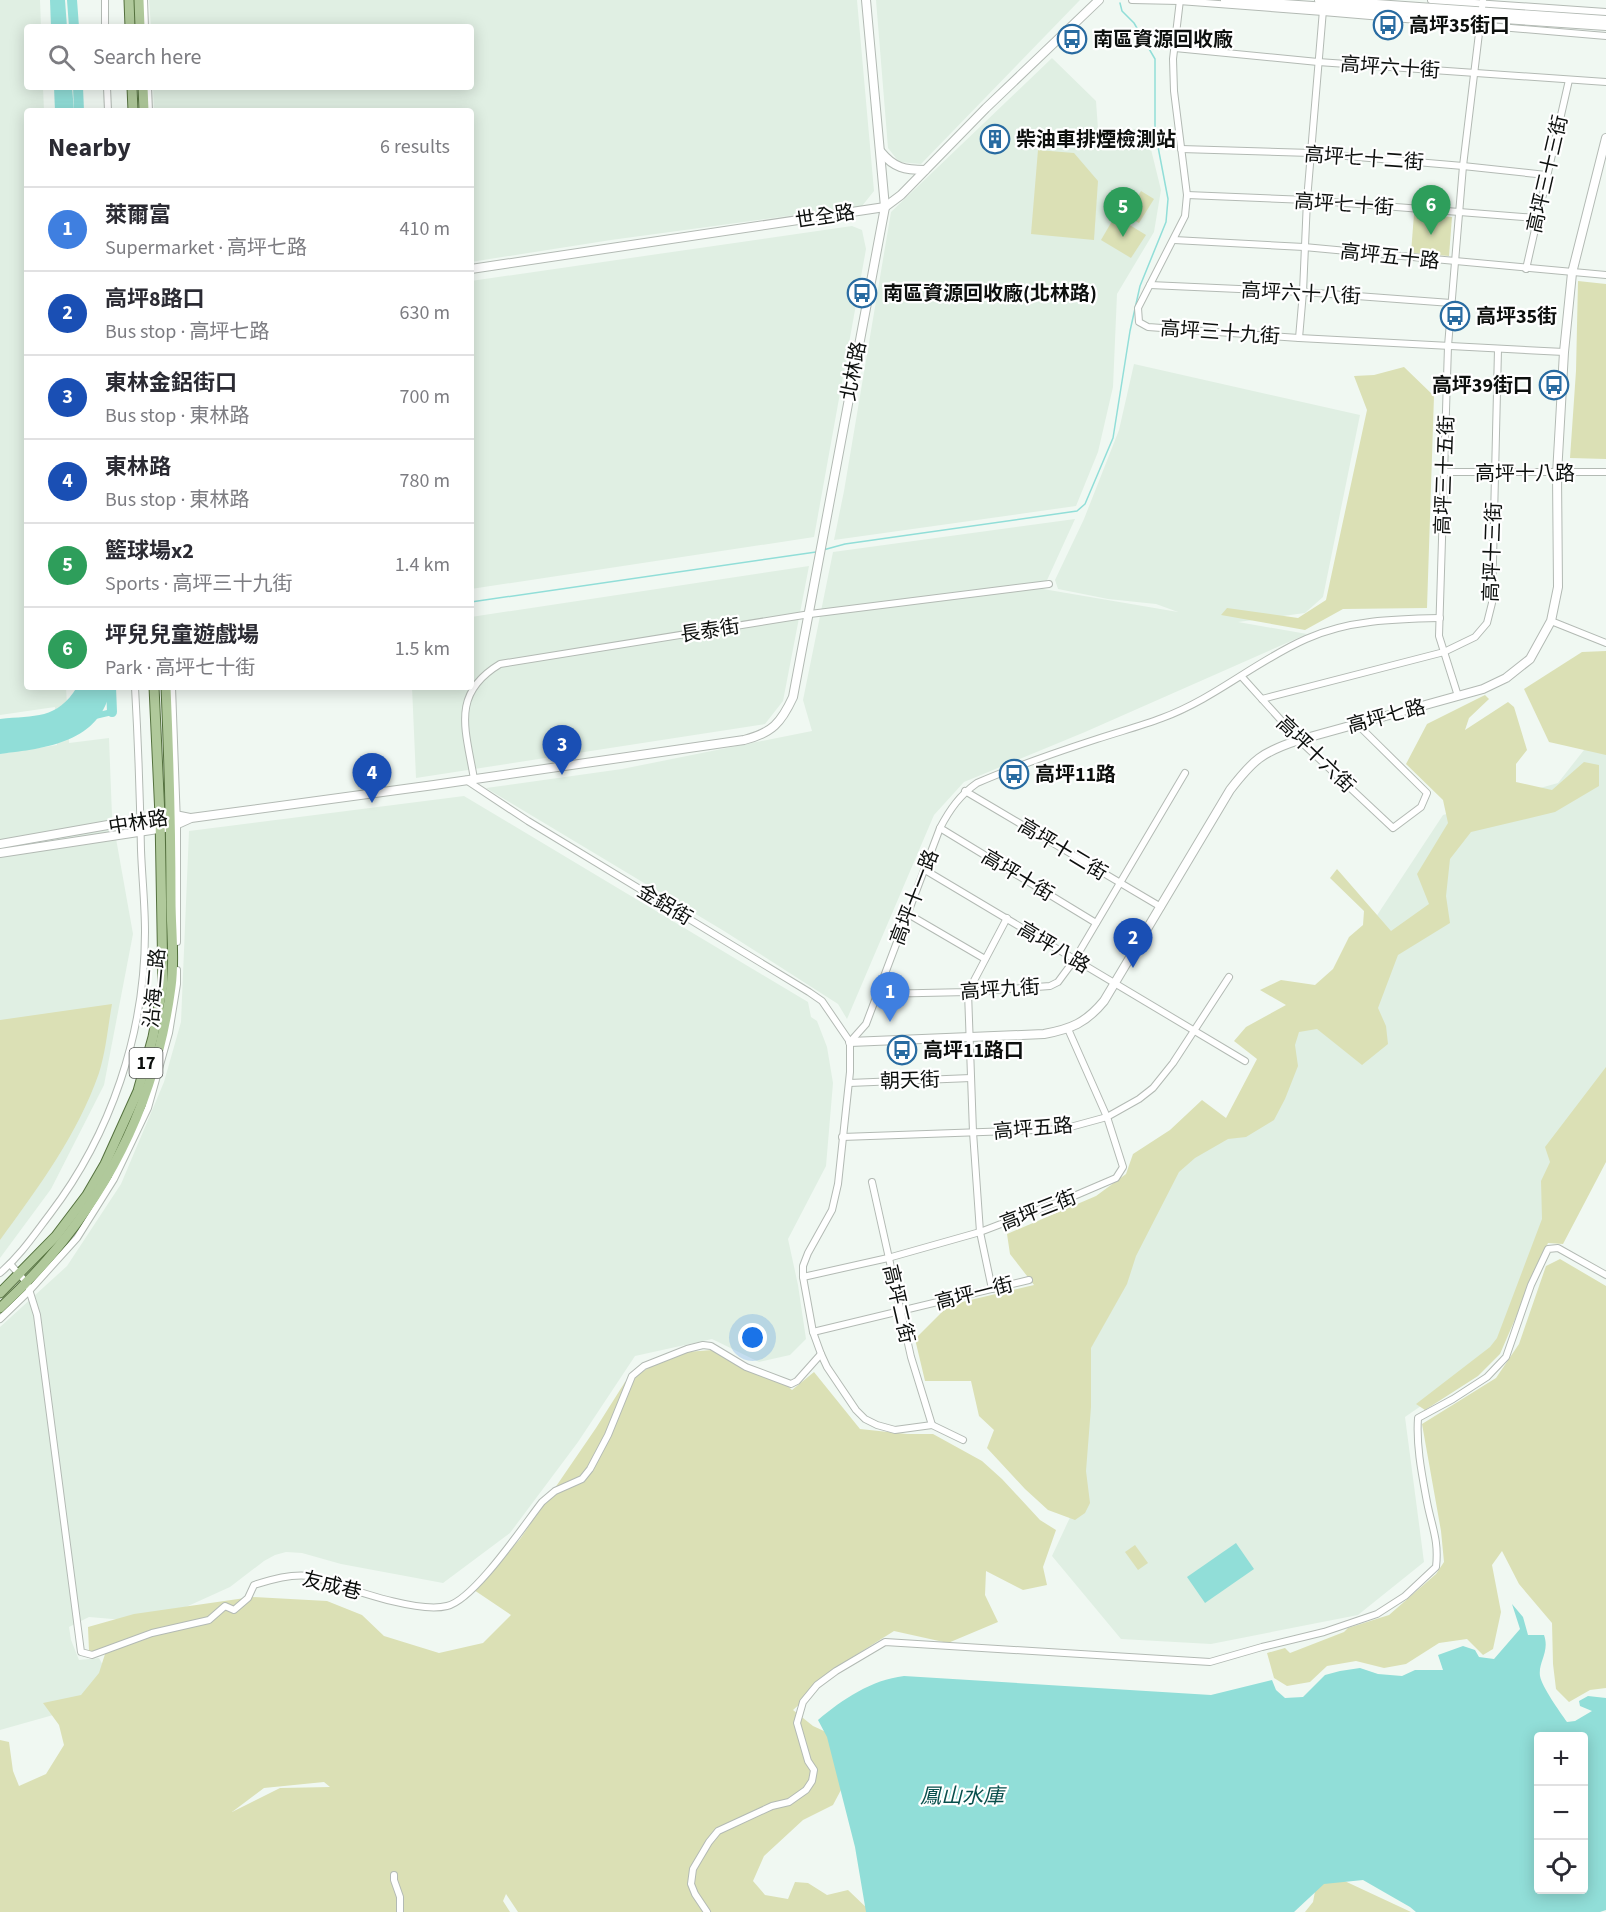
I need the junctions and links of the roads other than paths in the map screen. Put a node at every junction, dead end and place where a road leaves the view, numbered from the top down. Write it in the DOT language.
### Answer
graph roads {
  1 [pos="105,0"];
  2 [pos="129,0"];
  3 [pos="139,0"];
  4 [pos="144,0"];
  5 [pos="866,0"];
  6 [pos="1099,0"];
  7 [pos="1132,0"];
  8 [pos="1225,0"];
  9 [pos="1431,0"];
  10 [pos="1180,1"];
  11 [pos="1322,4"];
  12 [pos="1481,12"];
  13 [pos="1606,12"];
  14 [pos="1606,20"];
  15 [pos="105,24"];
  16 [pos="130,24"];
  17 [pos="140,24"];
  18 [pos="145,24"];
  19 [pos="1606,26"];
  20 [pos="1606,36"];
  21 [pos="1175,48"];
  22 [pos="1318,62"];
  23 [pos="1474,73"];
  24 [pos="1569,80"];
  25 [pos="1606,82"];
  26 [pos="107,90"];
  27 [pos="132,90"];
  28 [pos="143,90"];
  29 [pos="148,90"];
  30 [pos="108,108"];
  31 [pos="133,108"];
  32 [pos="144,108"];
  33 [pos="149,108"];
  34 [pos="1606,138"];
  35 [pos="1181,149"];
  36 [pos="880,150"];
  37 [pos="1311,153"];
  38 [pos="1463,166"];
  39 [pos="925,170"];
  40 [pos="1546,175"];
  41 [pos="1187,195"];
  42 [pos="1307,200"];
  43 [pos="885,207"];
  44 [pos="1459,213"];
  45 [pos="1536,218"];
  46 [pos="1174,240"];
  47 [pos="1304,247"];
  48 [pos="1455,262"];
  49 [pos="1526,268"];
  50 [pos="474,270"];
  51 [pos="1572,273"];
  52 [pos="1606,275"];
  53 [pos="1150,285"];
  54 [pos="1303,292"];
  55 [pos="1451,303"];
  56 [pos="1299,338"];
  57 [pos="1448,346"];
  58 [pos="1498,349"];
  59 [pos="1564,352"];
  60 [pos="1444,472"];
  61 [pos="1606,472"];
  62 [pos="1495,473"];
  63 [pos="1557,474"];
  64 [pos="1049,584"];
  65 [pos="810,614"];
  66 [pos="1440,618"];
  67 [pos="1551,621"];
  68 [pos="1606,643"];
  69 [pos="1444,652"];
  70 [pos="1242,677"];
  71 [pos="474,686"];
  72 [pos="135,690"];
  73 [pos="154,690"];
  74 [pos="166,690"];
  75 [pos="172,690"];
  76 [pos="471,690"];
  77 [pos="1458,696"];
  78 [pos="1262,699"];
  79 [pos="1357,724"];
  80 [pos="768,732"];
  81 [pos="1299,740"];
  82 [pos="1185,773"];
  83 [pos="470,779"];
  84 [pos="965,791"];
  85 [pos="171,819"];
  86 [pos="141,820"];
  87 [pos="160,828"];
  88 [pos="940,828"];
  89 [pos="141,832"];
  90 [pos="0,844"];
  91 [pos="0,853"];
  92 [pos="925,870"];
  93 [pos="1120,882"];
  94 [pos="1161,907"];
  95 [pos="908,914"];
  96 [pos="1007,918"];
  97 [pos="1096,922"];
  98 [pos="985,959"];
  99 [pos="1075,959"];
  100 [pos="1229,977"];
  101 [pos="1116,983"];
  102 [pos="968,992"];
  103 [pos="877,994"];
  104 [pos="1068,1029"];
  105 [pos="1196,1031"];
  106 [pos="968,1038"];
  107 [pos="850,1042"];
  108 [pos="1245,1061"];
  109 [pos="971,1078"];
  110 [pos="849,1083"];
  111 [pos="1107,1117"];
  112 [pos="973,1132"];
  113 [pos="842,1137"];
  114 [pos="872,1182"];
  115 [pos="980,1232"];
  116 [pos="888,1258"];
  117 [pos="10,1264"];
  118 [pos="0,1273"];
  119 [pos="20,1274"];
  120 [pos="1606,1275"];
  121 [pos="803,1277"];
  122 [pos="1029,1280"];
  123 [pos="29,1286"];
  124 [pos="992,1289"];
  125 [pos="0,1293"];
  126 [pos="0,1308"];
  127 [pos="902,1311"];
  128 [pos="0,1319"];
  129 [pos="813,1332"];
  130 [pos="821,1354"];
  131 [pos="932,1425"];
  132 [pos="963,1440"];
  133 [pos="394,1875"];
  134 [pos="400,1912"];
  135 [pos="707,1912"];
  1 -- 15 [label="street"];
  2 -- 16 [label="main road"];
  3 -- 17 [label="main road"];
  4 -- 18 [label="street"];
  5 -- 36 [label="street, 北林路"];
  6 -- 39 [label="street"];
  7 -- 10 [label="street"];
  8 -- 11 [label="street"];
  9 -- 12 [label="street"];
  10 -- 11 [label="street"];
  10 -- 21 [label="street, 高坪三十九街"];
  11 -- 12 [label="street"];
  11 -- 22 [label="street"];
  12 -- 13 [label="street"];
  12 -- 14 [label="street"];
  12 -- 19 [label="street"];
  12 -- 20 [label="street"];
  12 -- 23 [label="street, 高坪三十五街"];
  21 -- 22 [label="street, 高坪六十街"];
  21 -- 35 [label="street, 高坪三十九街"];
  22 -- 23 [label="street, 高坪六十街"];
  22 -- 37 [label="street"];
  23 -- 24 [label="street, 高坪六十街"];
  23 -- 38 [label="street, 高坪三十五街"];
  24 -- 25 [label="street, 高坪六十街"];
  24 -- 40 [label="street, 高坪三十三街"];
  26 -- 30 [label="street"];
  27 -- 31 [label="main road"];
  28 -- 32 [label="main road"];
  29 -- 33 [label="street"];
  34 -- 51 [label="street, 高坪七路"];
  35 -- 37 [label="street, 高坪七十二街"];
  35 -- 41 [label="street, 高坪三十九街"];
  36 -- 39 [label="street"];
  36 -- 43 [label="street, 北林路"];
  37 -- 38 [label="street, 高坪七十二街"];
  37 -- 42 [label="street"];
  38 -- 40 [label="street, 高坪七十二街"];
  38 -- 44 [label="street, 高坪三十五街"];
  39 -- 43 [label="street"];
  40 -- 45 [label="street, 高坪三十三街"];
  41 -- 42 [label="street, 高坪七十街"];
  41 -- 46 [label="street, 高坪三十九街"];
  42 -- 44 [label="street, 高坪七十街"];
  42 -- 47 [label="street"];
  43 -- 50 [label="street, 世全路"];
  43 -- 65 [label="street, 北林路"];
  44 -- 45 [label="street, 高坪七十街"];
  44 -- 48 [label="street, 高坪三十五街"];
  45 -- 49 [label="street, 高坪三十三街"];
  46 -- 47 [label="street, 高坪五十路"];
  46 -- 53 [label="street, 高坪三十九街"];
  47 -- 48 [label="street, 高坪五十路"];
  47 -- 54 [label="street"];
  48 -- 49 [label="street, 高坪五十路"];
  48 -- 55 [label="street, 高坪三十五街"];
  49 -- 51 [label="street, 高坪五十路"];
  51 -- 52 [label="street, 高坪五十路"];
  51 -- 59 [label="street, 高坪七路"];
  53 -- 54 [label="street, 高坪六十八街"];
  53 -- 56 [label="street, 高坪三十九街"];
  54 -- 55 [label="street, 高坪六十八街"];
  54 -- 56 [label="street"];
  55 -- 57 [label="street, 高坪三十五街"];
  56 -- 57 [label="street, 高坪三十九街"];
  57 -- 58 [label="street, 高坪三十九街"];
  57 -- 60 [label="street, 高坪三十五街"];
  58 -- 59 [label="street, 高坪三十九街"];
  58 -- 62 [label="street, 高坪十三街"];
  59 -- 63 [label="street, 高坪七路"];
  60 -- 62 [label="street, 高坪十八路"];
  60 -- 66 [label="street, 高坪三十五街"];
  61 -- 63 [label="street, 高坪十八路"];
  62 -- 63 [label="street, 高坪十八路"];
  62 -- 69 [label="street, 高坪十三街"];
  63 -- 67 [label="street, 高坪七路"];
  64 -- 65 [label="street, 長泰街"];
  65 -- 71 [label="street, 長泰街"];
  65 -- 80 [label="street, 北林路"];
  66 -- 69 [label="street, 高坪三十五街"];
  66 -- 70 [label="street, 高坪十一路"];
  67 -- 68 [label="street"];
  67 -- 77 [label="street, 高坪七路"];
  69 -- 77 [label="street, 高坪三十五街"];
  69 -- 78 [label="street, 高坪十三街"];
  70 -- 78 [label="street, 高坪十六街"];
  70 -- 84 [label="street, 高坪十一路"];
  72 -- 86 [label="street, 沿海二路"];
  73 -- 85 [label="main road, 沿海二路 / 17"];
  74 -- 85 [label="main road, 沿海二路 / 17"];
  75 -- 85 [label="street, 沿海二路"];
  76 -- 83 [label="street, 長泰街"];
  77 -- 79 [label="street, 高坪七路"];
  78 -- 81 [label="street, 高坪十六街"];
  79 -- 81 [label="street, 高坪七路"];
  79 -- 81 [label="street, 高坪十六街"];
  80 -- 83 [label="street, 中林路"];
  81 -- 94 [label="street, 高坪七路"];
  82 -- 93 [label="street, 高坪九街"];
  83 -- 85 [label="street, 中林路"];
  83 -- 107 [label="street, 金鋁街"];
  84 -- 88 [label="street, 高坪十一路"];
  84 -- 93 [label="street, 高坪十二街"];
  85 -- 86 [label="street, 中林路"];
  85 -- 87 [label="main road, 沿海二路 / 17"];
  85 -- 123 [label="main road, 沿海二路 / 17"];
  86 -- 89 [label="street, 沿海二路"];
  86 -- 90 [label="street, 中林路"];
  87 -- 89 [label="street, 中林路"];
  87 -- 119 [label="main road, 沿海二路 / 17"];
  88 -- 92 [label="street, 高坪十一路"];
  88 -- 97 [label="street, 高坪十街"];
  89 -- 91 [label="street, 中林路"];
  89 -- 117 [label="street, 沿海二路"];
  92 -- 95 [label="street, 高坪十一路"];
  92 -- 96 [label="street, 高坪八路"];
  93 -- 94 [label="street, 高坪十二街"];
  93 -- 97 [label="street, 高坪九街"];
  94 -- 101 [label="street, 高坪七路"];
  95 -- 98 [label="street"];
  95 -- 103 [label="street, 高坪十一路"];
  96 -- 98 [label="street"];
  96 -- 99 [label="street, 高坪八路"];
  97 -- 99 [label="street, 高坪九街"];
  98 -- 102 [label="street"];
  99 -- 101 [label="street, 高坪八路"];
  99 -- 102 [label="street, 高坪九街"];
  100 -- 105 [label="street, 高坪五路"];
  101 -- 104 [label="street, 高坪七路"];
  101 -- 105 [label="street, 高坪八路"];
  102 -- 103 [label="street, 高坪九街"];
  102 -- 106 [label="street"];
  103 -- 107 [label="street, 高坪十一路"];
  104 -- 106 [label="street, 高坪七路"];
  104 -- 111 [label="street, 高坪三街"];
  105 -- 108 [label="street, 高坪八路"];
  105 -- 111 [label="street, 高坪五路"];
  106 -- 107 [label="street, 高坪七路"];
  106 -- 109 [label="street"];
  107 -- 110 [label="street"];
  109 -- 110 [label="street, 朝天街"];
  109 -- 112 [label="street"];
  110 -- 113 [label="street"];
  111 -- 112 [label="street, 高坪五路"];
  111 -- 115 [label="street, 高坪三街"];
  112 -- 113 [label="street, 高坪五路"];
  112 -- 115 [label="street"];
  113 -- 121 [label="street"];
  114 -- 116 [label="street, 高坪二街"];
  115 -- 116 [label="street, 高坪三街"];
  115 -- 124 [label="street"];
  116 -- 121 [label="street, 高坪三街"];
  116 -- 127 [label="street, 高坪二街"];
  117 -- 118 [label="street, 沿海二路"];
  117 -- 119 [label="street, 友成巷"];
  119 -- 123 [label="street, 友成巷"];
  119 -- 125 [label="main road, 17"];
  120 -- 135 [label="street"];
  121 -- 129 [label="street"];
  122 -- 124 [label="street, 高坪一街"];
  123 -- 126 [label="main road, 17"];
  123 -- 128 [label="street"];
  123 -- 130 [label="street, 友成巷"];
  124 -- 127 [label="street, 高坪一街"];
  127 -- 129 [label="street, 高坪一街"];
  127 -- 131 [label="street, 高坪二街"];
  129 -- 130 [label="street"];
  130 -- 131 [label="street"];
  131 -- 132 [label="street"];
  133 -- 134 [label="street"];
}
